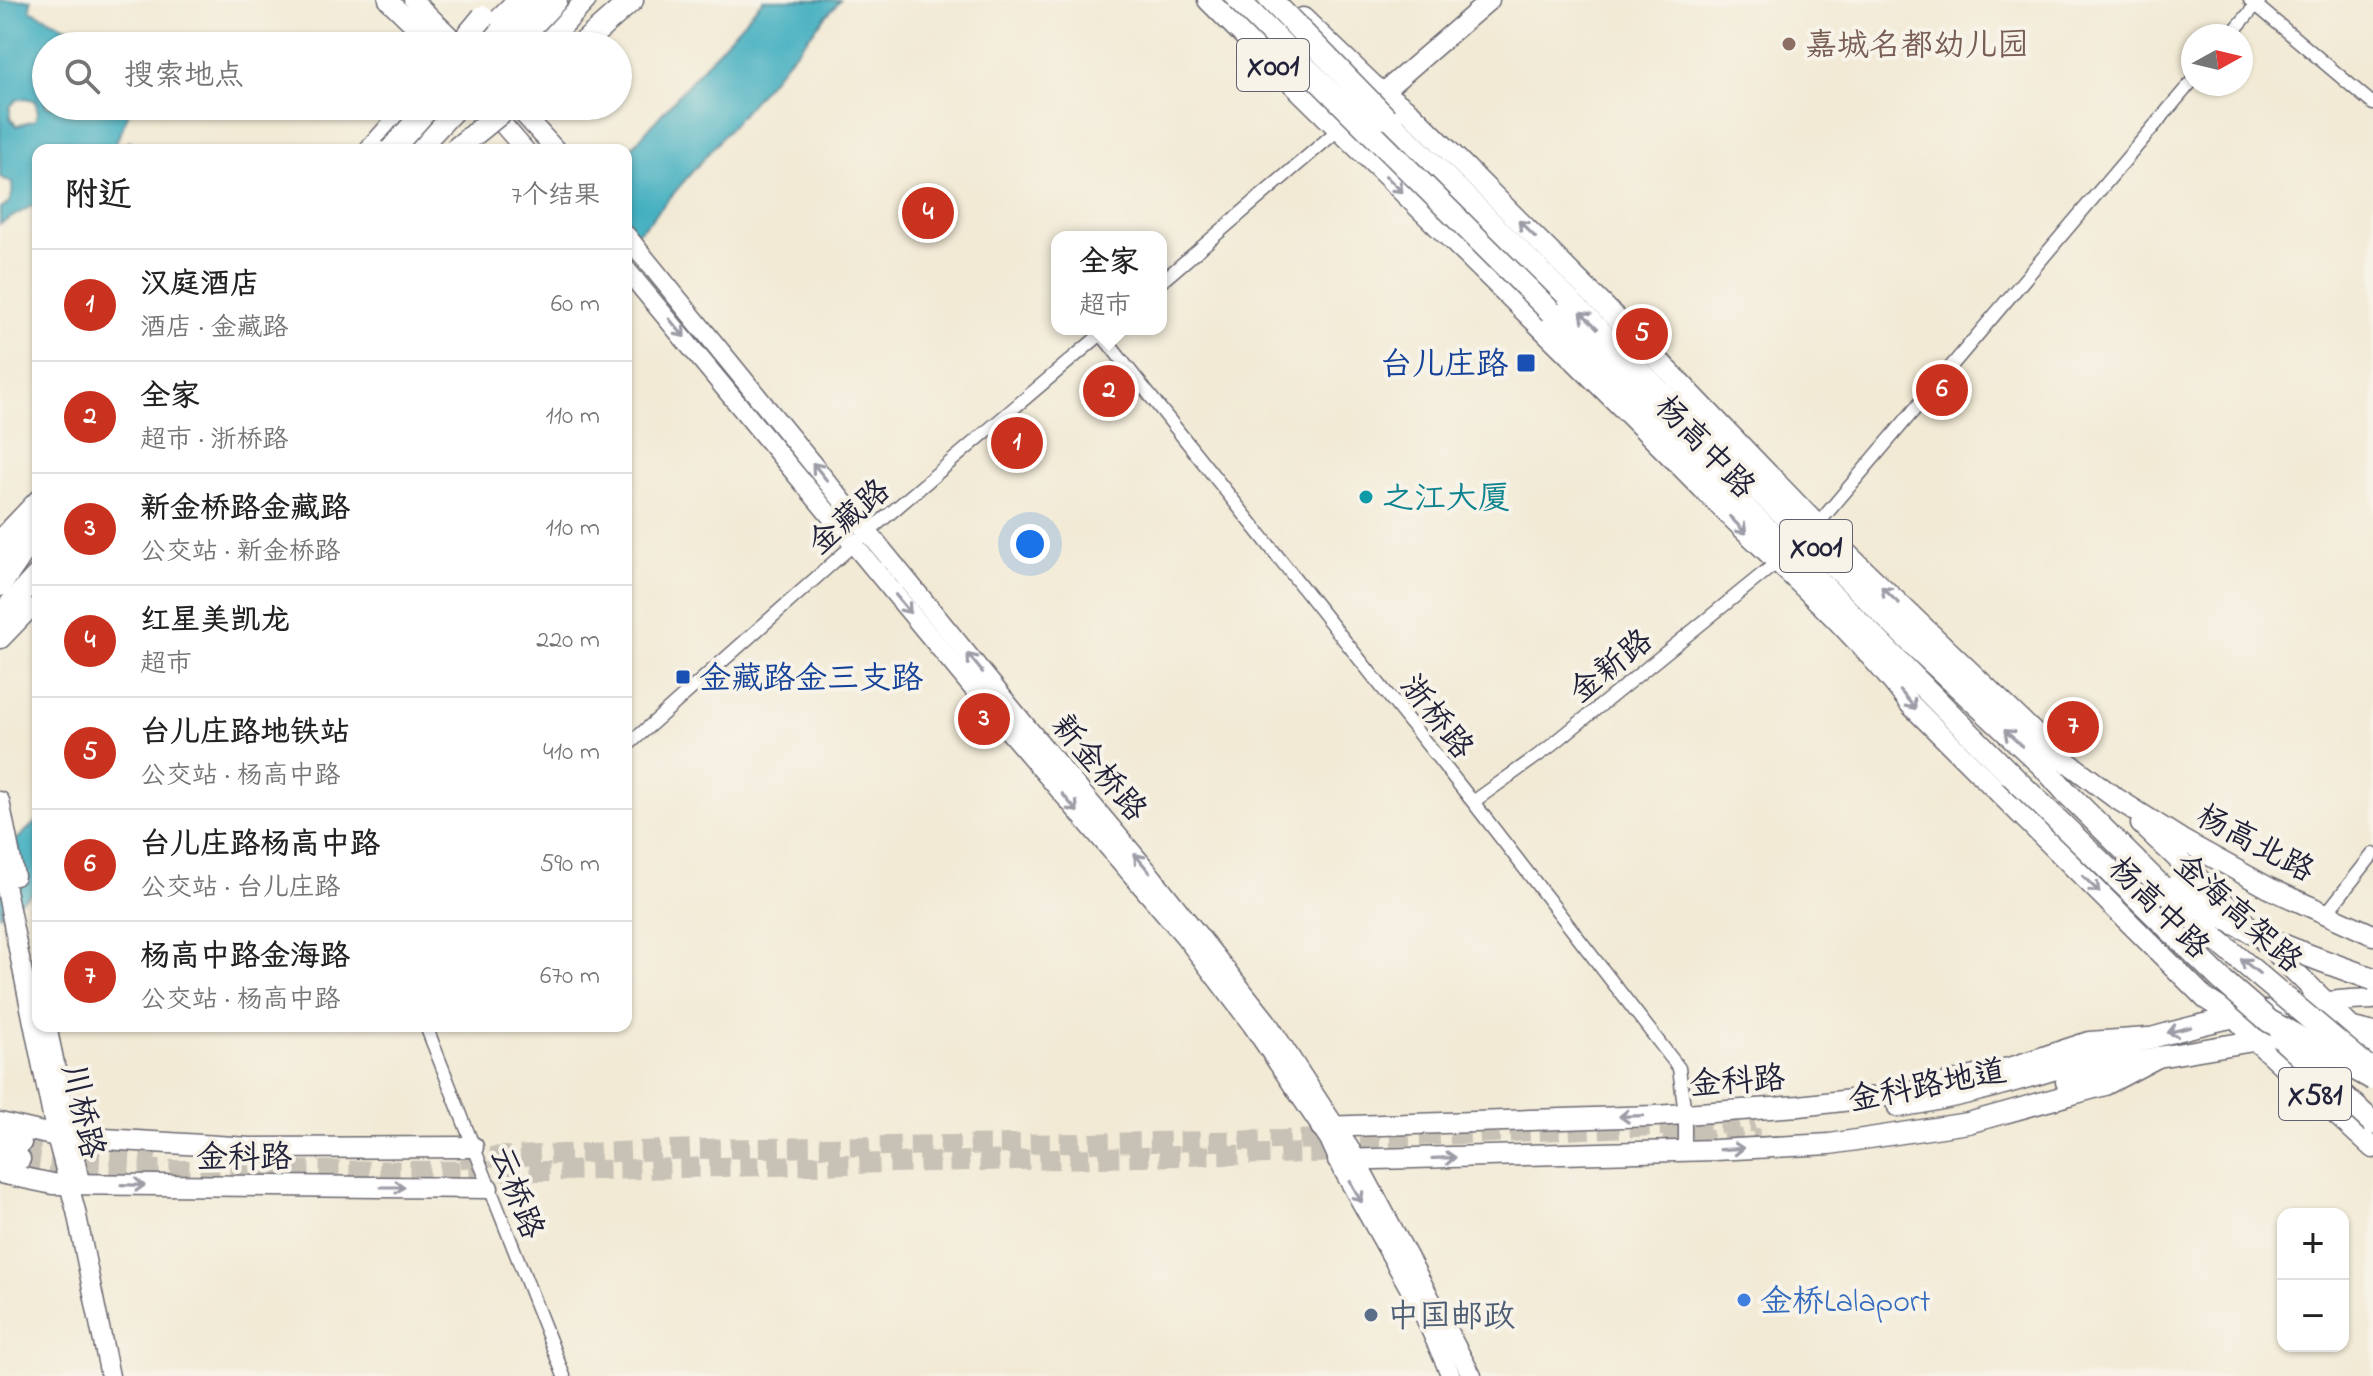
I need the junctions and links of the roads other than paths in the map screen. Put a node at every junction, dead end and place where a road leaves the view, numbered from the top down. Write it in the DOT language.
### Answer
graph roads {
  1 [pos="388,0"];
  2 [pos="413,0"];
  3 [pos="497,0"];
  4 [pos="509,0"];
  5 [pos="520,0"];
  6 [pos="534,0"];
  7 [pos="558,0"];
  8 [pos="586,0"];
  9 [pos="630,0"];
  10 [pos="1208,0"];
  11 [pos="1235,0"];
  12 [pos="1271,0"];
  13 [pos="1286,0"];
  14 [pos="1490,0"];
  15 [pos="2256,2"];
  16 [pos="2239,24"];
  17 [pos="421,32"];
  18 [pos="446,32"];
  19 [pos="471,32"];
  20 [pos="482,32"];
  21 [pos="485,32"];
  22 [pos="494,32"];
  23 [pos="505,32"];
  24 [pos="529,32"];
  25 [pos="557,32"];
  26 [pos="596,32"];
  27 [pos="1384,92"];
  28 [pos="2181,94"];
  29 [pos="2373,104"];
  30 [pos="1386,118"];
  31 [pos="398,120"];
  32 [pos="418,120"];
  33 [pos="444,120"];
  34 [pos="485,120"];
  35 [pos="505,120"];
  36 [pos="529,120"];
  37 [pos="1338,130"];
  38 [pos="376,144"];
  39 [pos="396,144"];
  40 [pos="422,144"];
  41 [pos="463,144"];
  42 [pos="521,144"];
  43 [pos="551,144"];
  44 [pos="632,242"];
  45 [pos="632,276"];
  46 [pos="1167,277"];
  47 [pos="1558,304"];
  48 [pos="1100,335"];
  49 [pos="1106,335"];
  50 [pos="1634,364"];
  51 [pos="1625,408"];
  52 [pos="1775,482"];
  53 [pos="1738,499"];
  54 [pos="32,508"];
  55 [pos="1822,520"];
  56 [pos="32,527"];
  57 [pos="861,538"];
  58 [pos="32,539"];
  59 [pos="0,542"];
  60 [pos="32,552"];
  61 [pos="0,560"];
  62 [pos="1776,563"];
  63 [pos="32,581"];
  64 [pos="1820,581"];
  65 [pos="0,586"];
  66 [pos="32,603"];
  67 [pos="0,616"];
  68 [pos="32,617"];
  69 [pos="0,637"];
  70 [pos="0,650"];
  71 [pos="1884,669"];
  72 [pos="632,742"];
  73 [pos="2068,794"];
  74 [pos="2114,797"];
  75 [pos="1473,802"];
  76 [pos="1,806"];
  77 [pos="2373,854"];
  78 [pos="0,860"];
  79 [pos="2330,909"];
  80 [pos="2373,935"];
  81 [pos="25,952"];
  82 [pos="32,969"];
  83 [pos="2373,979"];
  84 [pos="2223,981"];
  85 [pos="32,985"];
  86 [pos="2373,999"];
  87 [pos="2325,1002"];
  88 [pos="2236,1018"];
  89 [pos="2349,1027"];
  90 [pos="42,1032"];
  91 [pos="48,1032"];
  92 [pos="428,1032"];
  93 [pos="2373,1033"];
  94 [pos="2148,1038"];
  95 [pos="2256,1041"];
  96 [pos="2373,1049"];
  97 [pos="2158,1057"];
  98 [pos="2097,1065"];
  99 [pos="2373,1071"];
  100 [pos="2373,1079"];
  101 [pos="1685,1114"];
  102 [pos="0,1123"];
  103 [pos="2373,1123"];
  104 [pos="1328,1127"];
  105 [pos="1758,1130"];
  106 [pos="64,1136"];
  107 [pos="0,1139"];
  108 [pos="473,1147"];
  109 [pos="2373,1148"];
  110 [pos="1685,1151"];
  111 [pos="14,1152"];
  112 [pos="1348,1161"];
  113 [pos="0,1173"];
  114 [pos="75,1184"];
  115 [pos="488,1188"];
  116 [pos="110,1376"];
  117 [pos="123,1376"];
  118 [pos="564,1376"];
  119 [pos="1451,1376"];
  120 [pos="1472,1376"];
  1 -- 17 [label="street"];
  2 -- 18 [label="street"];
  3 -- 19 [label="highway, bridge"];
  4 -- 20 [label="main road"];
  5 -- 21 [label="highway"];
  5 -- 22 [label="highway"];
  6 -- 23 [label="main road"];
  7 -- 24 [label="highway"];
  8 -- 25 [label="main road"];
  9 -- 26 [label="highway"];
  10 -- 37 [label="main road, 杨高中路 / X001"];
  11 -- 47 [label="highway, 杨高中路 / X001, bridge"];
  12 -- 30 [label="highway, 杨高中路 / X001, bridge"];
  13 -- 27 [label="main road, 杨高中路 / X001"];
  13 -- 30 [label="highway, bridge"];
  14 -- 27 [label="street"];
  15 -- 16 [label="street"];
  15 -- 29 [label="street"];
  27 -- 37 [label="street"];
  52 -- 27 [label="main road, 杨高中路 / X001, one-way"];
  28 -- 55 [label="street"];
  30 -- 47 [label="highway, 杨高中路 / X001"];
  31 -- 38 [label="highway"];
  32 -- 39 [label="highway, bridge"];
  33 -- 40 [label="highway"];
  34 -- 41 [label="highway, bridge"];
  35 -- 42 [label="street"];
  36 -- 43 [label="street"];
  37 -- 46 [label="street"];
  37 -- 51 [label="main road, 杨高中路 / X001, one-way"];
  57 -- 44 [label="street, 新金桥路, one-way"];
  45 -- 57 [label="street, 新金桥路, one-way"];
  50 -- 47 [label="highway, 杨高中路 / X001, one-way"];
  47 -- 53 [label="highway, 杨高中路 / X001"];
  48 -- 57 [label="street, 金藏路"];
  49 -- 75 [label="street, 浙桥路"];
  50 -- 52 [label="highway"];
  73 -- 50 [label="highway, 杨高中路 / X001, one-way"];
  51 -- 53 [label="highway"];
  51 -- 62 [label="main road, 杨高中路 / X001, one-way"];
  52 -- 55 [label="main road, 杨高中路 / X001"];
  53 -- 64 [label="highway, 杨高中路 / X001"];
  54 -- 59 [label="highway"];
  74 -- 55 [label="main road, 杨高中路 / X001, one-way"];
  56 -- 61 [label="main road"];
  57 -- 72 [label="street, 金藏路"];
  57 -- 104 [label="street, 新金桥路"];
  58 -- 65 [label="highway"];
  60 -- 65 [label="highway"];
  62 -- 71 [label="main road, 杨高中路 / X001"];
  62 -- 75 [label="street, 金新路"];
  63 -- 67 [label="highway"];
  64 -- 71 [label="highway"];
  64 -- 84 [label="highway, 杨高中路 / X001, bridge"];
  66 -- 69 [label="highway"];
  68 -- 70 [label="main road"];
  71 -- 88 [label="main road, 杨高中路 / X001, one-way"];
  73 -- 83 [label="highway, X001, bridge"];
  99 -- 73 [label="highway, 金海高架路, one-way, bridge"];
  74 -- 79 [label="main road, 杨高北路 / X001"];
  74 -- 87 [label="main road"];
  75 -- 101 [label="street, 浙桥路"];
  76 -- 81 [label="street, 川桥路"];
  77 -- 79 [label="street"];
  78 -- 81 [label="street, 川桥路"];
  79 -- 80 [label="main road, 杨高北路 / X001"];
  81 -- 82 [label="street, 川桥路"];
  81 -- 85 [label="street, 川桥路"];
  84 -- 100 [label="highway, X001, bridge"];
  84 -- 103 [label="highway, 金海高架路, bridge"];
  86 -- 87 [label="main road"];
  87 -- 88 [label="main road, 金科路"];
  87 -- 89 [label="main road"];
  88 -- 94 [label="main road, 金科路, one-way"];
  88 -- 95 [label="main road, 杨高中路 / X001"];
  89 -- 93 [label="main road"];
  89 -- 95 [label="main road"];
  89 -- 96 [label="main road, X581"];
  90 -- 106 [label="street, 川桥路"];
  91 -- 106 [label="street, 川桥路"];
  92 -- 108 [label="street, 云桥路"];
  94 -- 98 [label="main road, 金科路"];
  94 -- 101 [label="main road, 金科路"];
  95 -- 97 [label="main road"];
  95 -- 109 [label="main road, X581"];
  97 -- 98 [label="main road"];
  110 -- 97 [label="main road, one-way"];
  98 -- 105 [label="main road, 金科路地道"];
  101 -- 104 [label="main road, 金科路, one-way"];
  101 -- 110 [label="street, 浙桥路"];
  102 -- 106 [label="main road, 金科路"];
  104 -- 112 [label="street, 新金桥路"];
  106 -- 108 [label="main road, 金科路"];
  106 -- 114 [label="street, 川桥路"];
  107 -- 111 [label="main road"];
  108 -- 115 [label="street, 云桥路"];
  112 -- 110 [label="main road, one-way"];
  112 -- 119 [label="street, 新金桥路, one-way"];
  112 -- 120 [label="street, 新金桥路"];
  113 -- 114 [label="main road, 金科路"];
  114 -- 115 [label="main road, 金科路, one-way"];
  114 -- 116 [label="street, 川桥路"];
  114 -- 117 [label="street, 川桥路"];
  115 -- 118 [label="street, 云桥路"];
}
